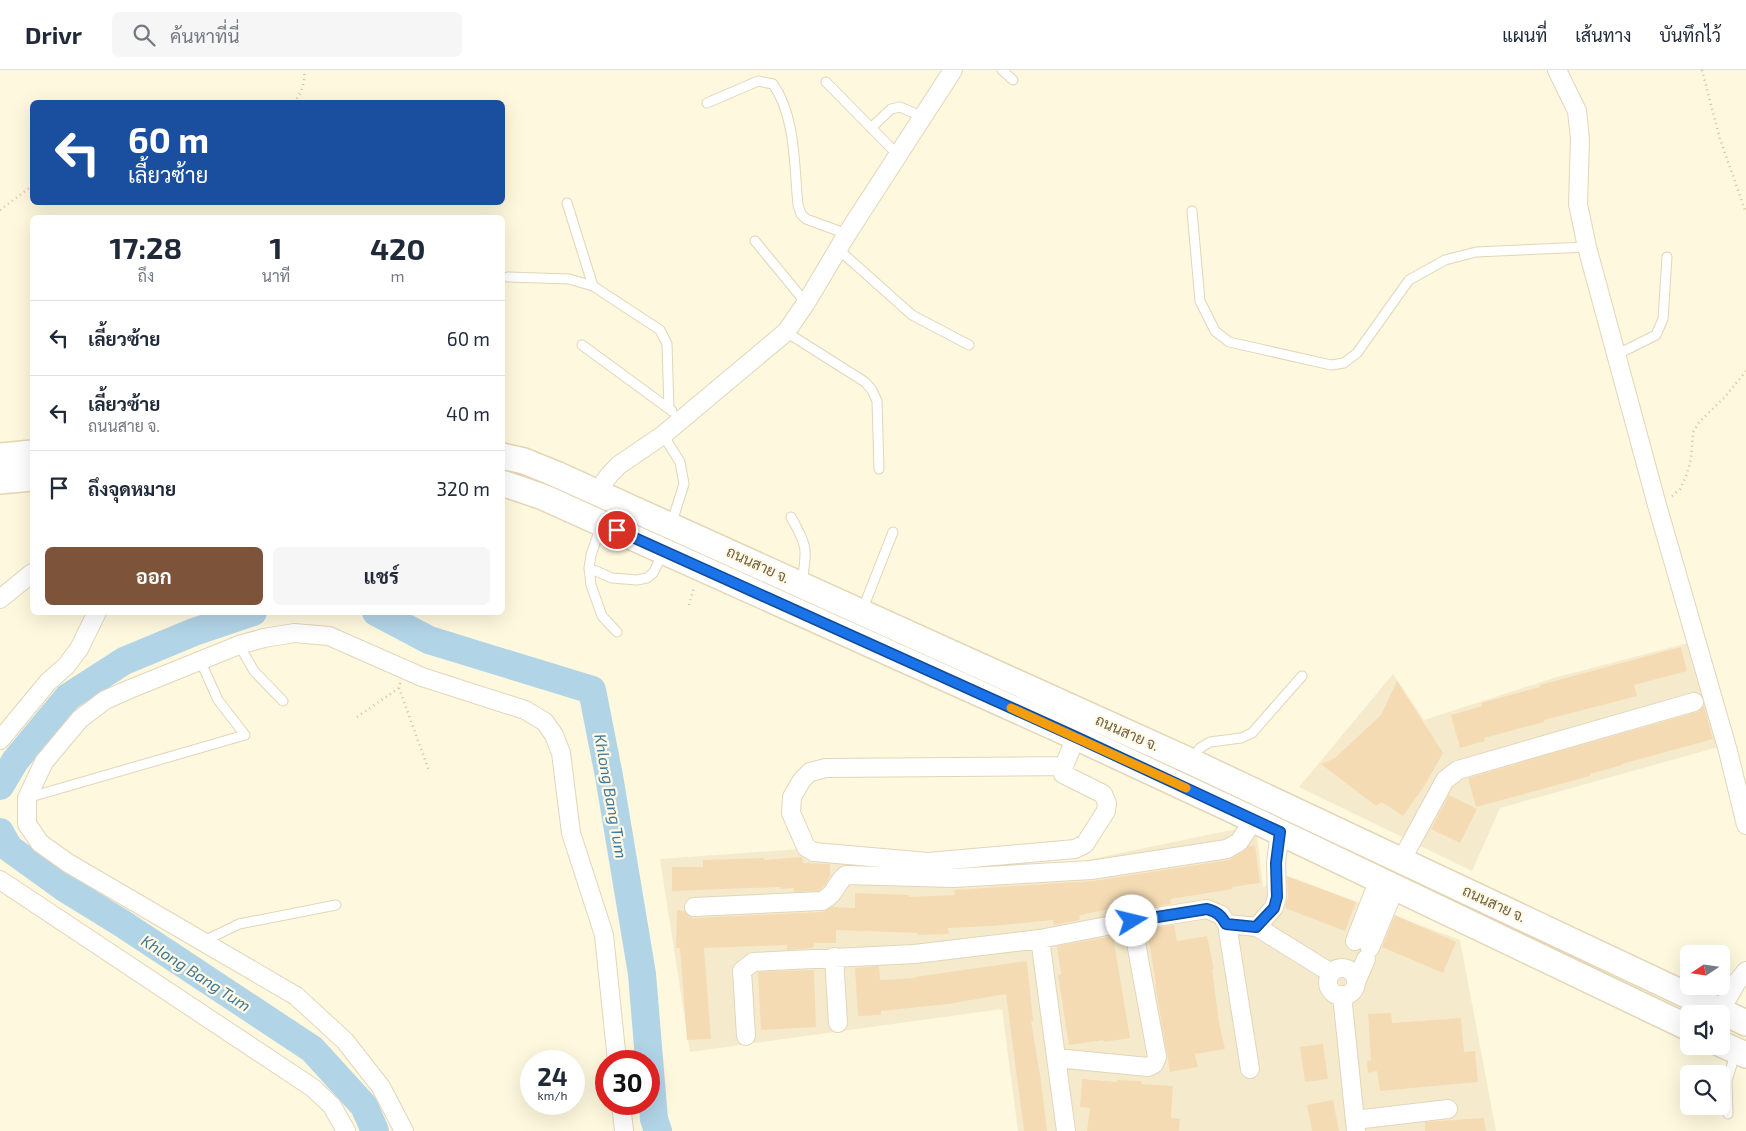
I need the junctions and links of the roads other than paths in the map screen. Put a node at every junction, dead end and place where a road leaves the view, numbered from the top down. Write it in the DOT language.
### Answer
graph roads {
  1 [pos="953,70"];
  2 [pos="1002,70"];
  3 [pos="1558,70"];
  4 [pos="1013,80"];
  5 [pos="826,82"];
  6 [pos="707,103"];
  7 [pos="922,117"];
  8 [pos="871,128"];
  9 [pos="898,155"];
  10 [pos="566,203"];
  11 [pos="1192,211"];
  12 [pos="847,234"];
  13 [pos="755,242"];
  14 [pos="1587,247"];
  15 [pos="838,249"];
  16 [pos="1667,257"];
  17 [pos="508,277"];
  18 [pos="593,286"];
  19 [pos="806,303"];
  20 [pos="786,332"];
  21 [pos="582,345"];
  22 [pos="969,345"];
  23 [pos="1616,355"];
  24 [pos="676,414"];
  25 [pos="663,435"];
  26 [pos="30,453"];
  27 [pos="505,454"];
  28 [pos="0,456"];
  29 [pos="879,469"];
  30 [pos="30,478"];
  31 [pos="0,482"];
  32 [pos="505,483"];
  33 [pos="597,492"];
  34 [pos="791,517"];
  35 [pos="602,524"];
  36 [pos="671,526"];
  37 [pos="892,532"];
  38 [pos="664,552"];
  39 [pos="589,568"];
  40 [pos="30,575"];
  41 [pos="801,585"];
  42 [pos="0,598"];
  43 [pos="862,612"];
  44 [pos="96,615"];
  45 [pos="617,632"];
  46 [pos="240,645"];
  47 [pos="200,660"];
  48 [pos="1302,676"];
  49 [pos="282,701"];
  50 [pos="1694,702"];
  51 [pos="1076,737"];
  52 [pos="0,740"];
  53 [pos="1190,761"];
  54 [pos="1064,766"];
  55 [pos="27,798"];
  56 [pos="1254,820"];
  57 [pos="1746,826"];
  58 [pos="1280,832"];
  59 [pos="1401,861"];
  60 [pos="0,880"];
  61 [pos="1387,883"];
  62 [pos="336,905"];
  63 [pos="694,907"];
  64 [pos="1132,921"];
  65 [pos="1226,924"];
  66 [pos="1256,927"];
  67 [pos="1040,939"];
  68 [pos="204,941"];
  69 [pos="1352,957"];
  70 [pos="834,958"];
  71 [pos="1746,971"];
  72 [pos="1342,996"];
  73 [pos="1707,1005"];
  74 [pos="1724,1005"];
  75 [pos="1730,1016"];
  76 [pos="838,1023"];
  77 [pos="1746,1023"];
  78 [pos="1680,1024"];
  79 [pos="746,1036"];
  80 [pos="615,1050"];
  81 [pos="1734,1050"];
  82 [pos="1056,1058"];
  83 [pos="1730,1067"];
  84 [pos="1250,1069"];
  85 [pos="1448,1109"];
  86 [pos="622,1115"];
  87 [pos="1355,1126"];
  88 [pos="346,1131"];
  89 [pos="404,1131"];
  90 [pos="624,1131"];
  91 [pos="1066,1131"];
  1 -- 7 [label="street"];
  2 -- 4 [label="lane"];
  3 -- 14 [label="street"];
  5 -- 8 [label="lane"];
  6 -- 12 [label="lane"];
  7 -- 8 [label="lane"];
  7 -- 9 [label="street"];
  8 -- 9 [label="lane"];
  9 -- 12 [label="street"];
  10 -- 18 [label="lane"];
  11 -- 14 [label="lane"];
  12 -- 15 [label="street"];
  13 -- 19 [label="lane"];
  14 -- 23 [label="street"];
  15 -- 19 [label="street"];
  15 -- 22 [label="lane"];
  16 -- 23 [label="lane"];
  17 -- 18 [label="lane"];
  18 -- 24 [label="lane"];
  19 -- 20 [label="street"];
  20 -- 24 [label="street"];
  20 -- 29 [label="lane"];
  21 -- 24 [label="lane"];
  23 -- 57 [label="street"];
  24 -- 25 [label="street"];
  25 -- 33 [label="street"];
  25 -- 36 [label="lane"];
  26 -- 28 [label="main road"];
  27 -- 33 [label="main road, ถนนสาย จ."];
  30 -- 31 [label="main road"];
  32 -- 35 [label="main road, ถนนสาย จ."];
  33 -- 36 [label="main road, ถนนสาย จ."];
  34 -- 41 [label="lane"];
  35 -- 38 [label="main road, ถนนสาย จ."];
  35 -- 39 [label="lane"];
  36 -- 41 [label="main road, ถนนสาย จ."];
  37 -- 43 [label="lane"];
  38 -- 39 [label="lane"];
  38 -- 51 [label="main road, ถนนสาย จ."];
  39 -- 45 [label="lane"];
  40 -- 42 [label="street"];
  41 -- 43 [label="main road, ถนนสาย จ."];
  43 -- 53 [label="main road, ถนนสาย จ."];
  44 -- 52 [label="street"];
  46 -- 47 [label="street"];
  46 -- 49 [label="lane"];
  46 -- 80 [label="street"];
  47 -- 55 [label="street"];
  47 -- 55 [label="lane"];
  48 -- 53 [label="lane"];
  50 -- 59 [label="street"];
  51 -- 54 [label="street"];
  51 -- 56 [label="main road, ถนนสาย จ."];
  53 -- 59 [label="main road, ถนนสาย จ."];
  54 -- 54 [label="street"];
  55 -- 68 [label="street"];
  56 -- 58 [label="main road, ถนนสาย จ."];
  56 -- 63 [label="street"];
  58 -- 61 [label="main road, ถนนสาย จ."];
  58 -- 66 [label="street"];
  59 -- 73 [label="main road, ถนนสาย จ."];
  60 -- 88 [label="street"];
  61 -- 69 [label="street"];
  61 -- 78 [label="main road, ถนนสาย จ."];
  62 -- 68 [label="lane"];
  64 -- 65 [label="street"];
  64 -- 67 [label="street"];
  64 -- 82 [label="street"];
  65 -- 66 [label="street"];
  65 -- 84 [label="street"];
  66 -- 69 [label="street"];
  67 -- 70 [label="street"];
  67 -- 82 [label="street"];
  68 -- 89 [label="street"];
  69 -- 72 [label="street"];
  69 -- 72 [label="street"];
  70 -- 76 [label="street"];
  70 -- 79 [label="street"];
  71 -- 74 [label="street"];
  72 -- 87 [label="street"];
  75 -- 77 [label="main road, ถนนสาย จ."];
  81 -- 83 [label="lane"];
  82 -- 91 [label="street"];
  85 -- 87 [label="street"];
  86 -- 90 [label="street"];
}
